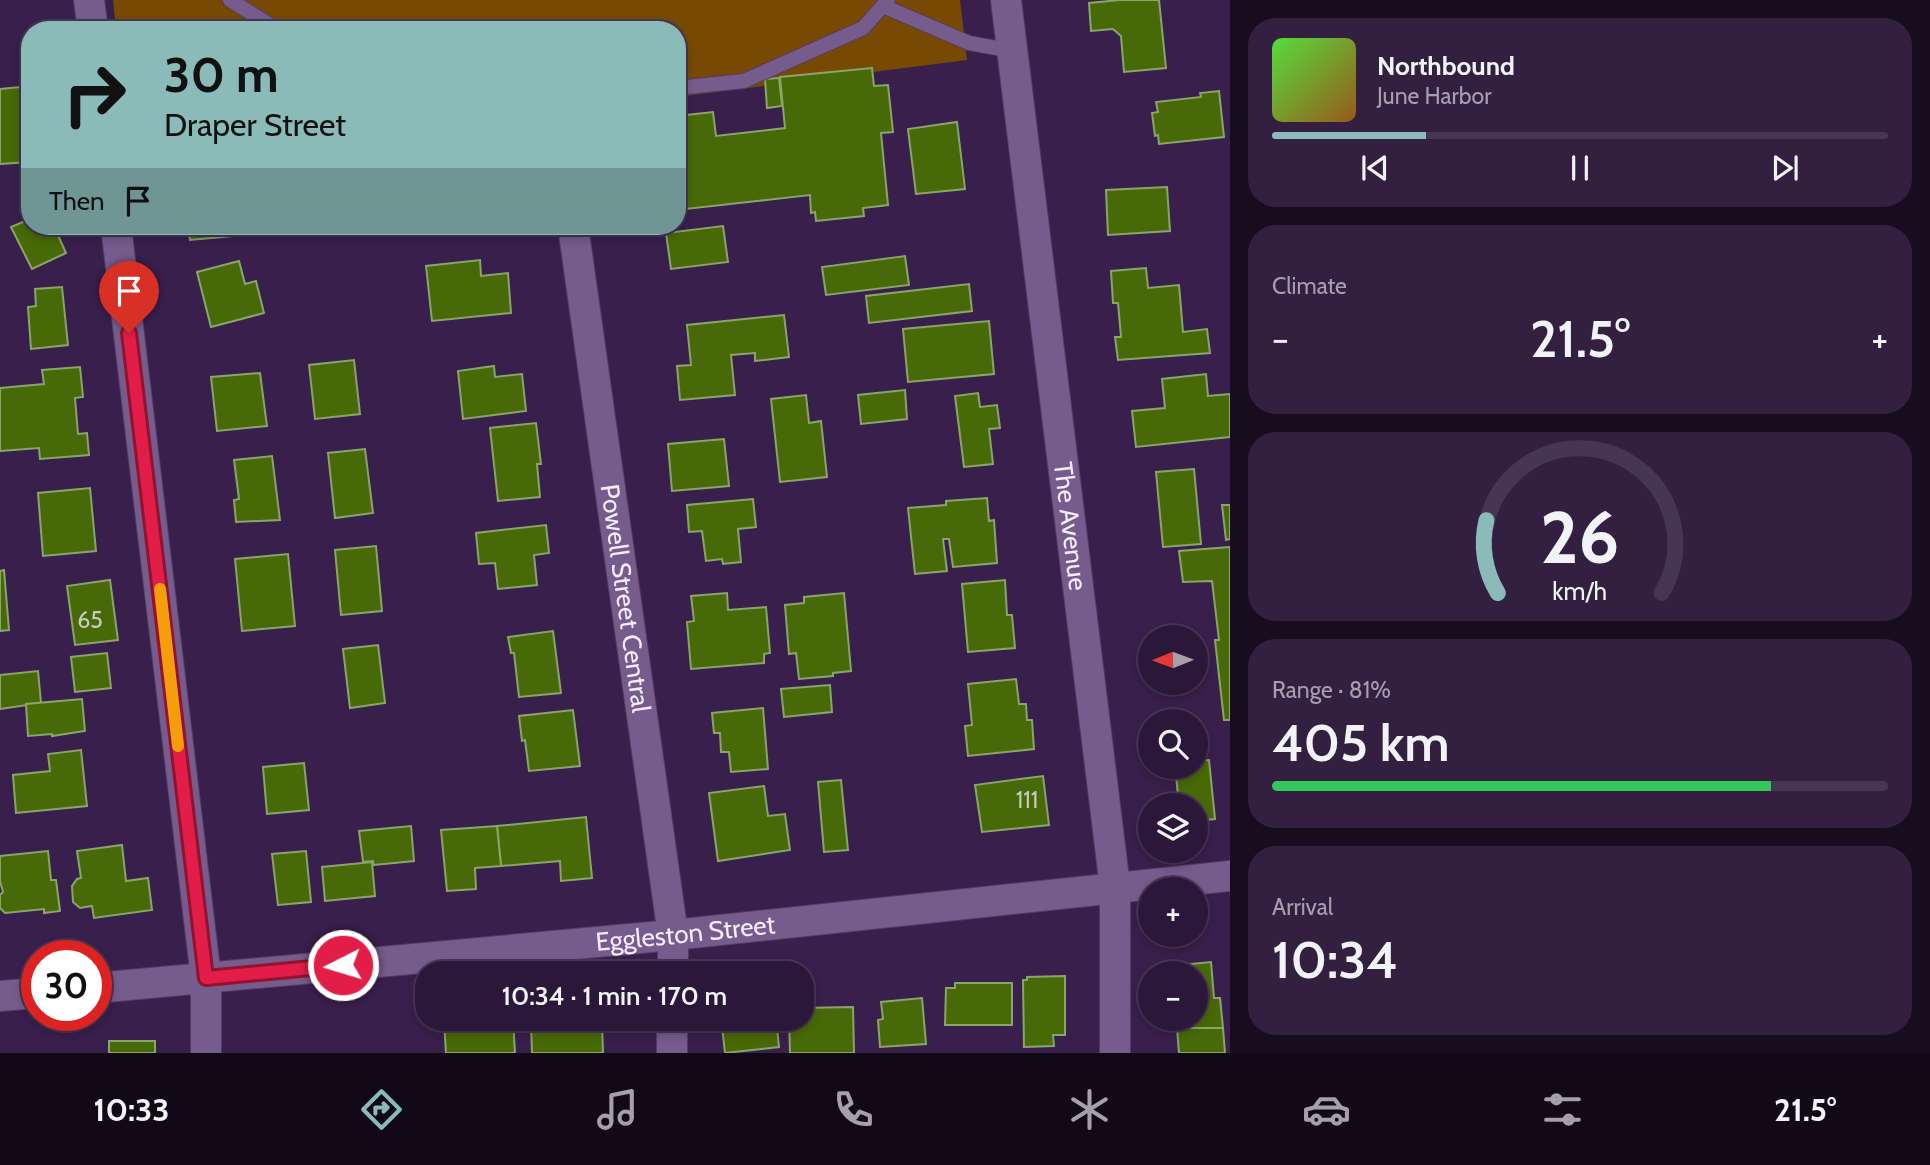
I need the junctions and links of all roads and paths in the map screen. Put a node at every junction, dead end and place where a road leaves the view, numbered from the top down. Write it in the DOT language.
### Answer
graph roads {
  1 [pos="89,0"];
  2 [pos="230,0"];
  3 [pos="1006,0"];
  4 [pos="886,3"];
  5 [pos="92,21"];
  6 [pos="264,21"];
  7 [pos="1013,51"];
  8 [pos="686,87"];
  9 [pos="117,235"];
  10 [pos="574,235"];
  11 [pos="1230,876"];
  12 [pos="1115,887"];
  13 [pos="673,935"];
  14 [pos="673,961"];
  15 [pos="206,978"];
  16 [pos="112,987"];
  17 [pos="21,994"];
  18 [pos="0,996"];
  19 [pos="673,1031"];
  20 [pos="206,1053"];
  21 [pos="672,1053"];
  22 [pos="1115,1053"];
  1 -- 5 [label="street"];
  2 -- 6 [label="lane"];
  3 -- 7 [label="street, The Avenue"];
  4 -- 7 [label="lane"];
  4 -- 8 [label="lane"];
  7 -- 12 [label="street, The Avenue"];
  9 -- 15 [label="street"];
  10 -- 13 [label="street, Powell Street Central"];
  11 -- 12 [label="street, Eggleston Street"];
  12 -- 13 [label="street, Eggleston Street"];
  12 -- 22 [label="street, The Avenue"];
  13 -- 14 [label="street, Powell Street Central"];
  13 -- 15 [label="street, Eggleston Street"];
  15 -- 16 [label="street, Eggleston Street"];
  15 -- 20 [label="street"];
  17 -- 18 [label="street"];
  19 -- 21 [label="street"];
}
